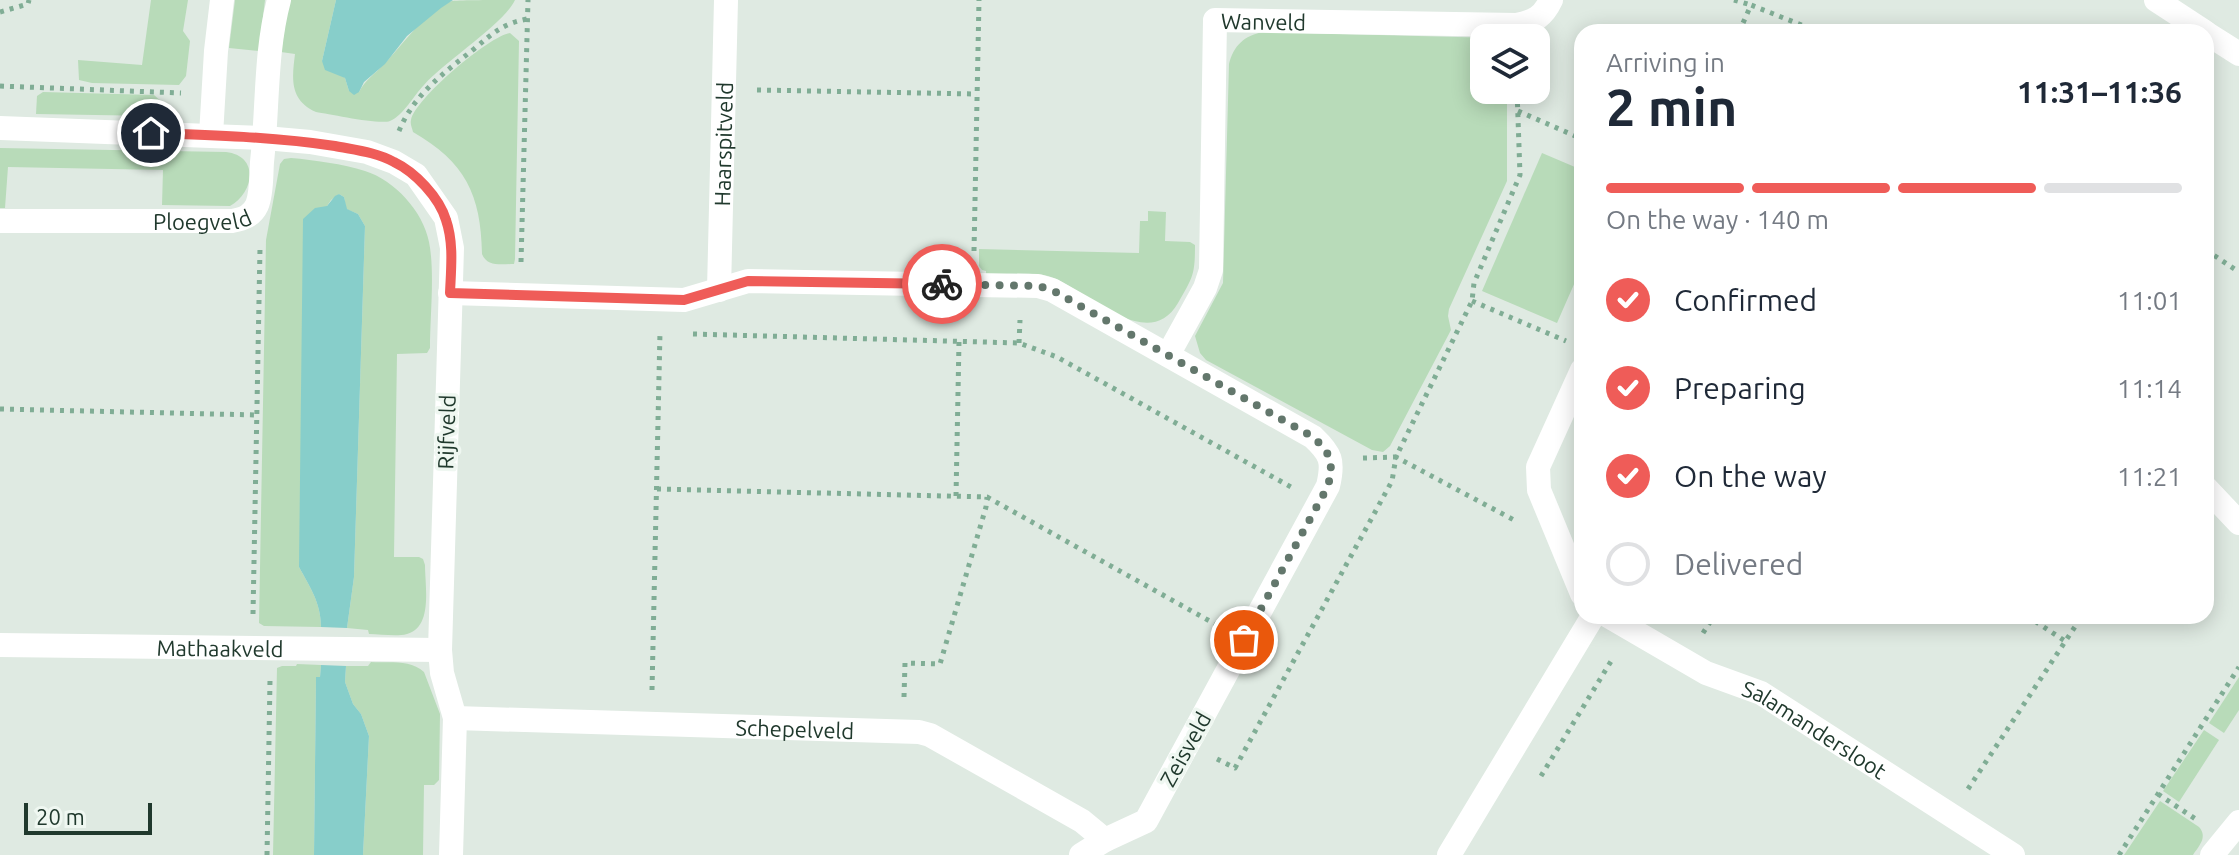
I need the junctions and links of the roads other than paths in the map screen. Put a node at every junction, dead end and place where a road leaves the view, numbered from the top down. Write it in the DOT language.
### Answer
graph roads {
  1 [pos="222,0"];
  2 [pos="279,0"];
  3 [pos="726,0"];
  4 [pos="1551,0"];
  5 [pos="2156,0"];
  6 [pos="1215,10"];
  7 [pos="2194,24"];
  8 [pos="2214,37"];
  9 [pos="2239,54"];
  10 [pos="1,126"];
  11 [pos="211,135"];
  12 [pos="265,138"];
  13 [pos="0,221"];
  14 [pos="719,290"];
  15 [pos="450,293"];
  16 [pos="1168,355"];
  17 [pos="1574,388"];
  18 [pos="2214,496"];
  19 [pos="2239,523"];
  20 [pos="1574,576"];
  21 [pos="1588,624"];
  22 [pos="1622,624"];
  23 [pos="0,645"];
  24 [pos="440,650"];
  25 [pos="455,718"];
  26 [pos="1105,840"];
  27 [pos="451,855"];
  28 [pos="1081,855"];
  29 [pos="1449,855"];
  30 [pos="2013,855"];
  1 -- 11 [label="street"];
  2 -- 12 [label="street, Ploegveld"];
  3 -- 14 [label="street, Haarspitveld"];
  4 -- 6 [label="street, Wanveld"];
  5 -- 7 [label="street"];
  6 -- 16 [label="street, Wanveld"];
  8 -- 9 [label="street"];
  10 -- 11 [label="street"];
  11 -- 12 [label="street"];
  12 -- 13 [label="street, Ploegveld"];
  12 -- 15 [label="street, Rijfveld"];
  14 -- 15 [label="street"];
  14 -- 16 [label="street"];
  15 -- 24 [label="street, Rijfveld"];
  16 -- 26 [label="street, Zeisveld"];
  17 -- 20 [label="street"];
  18 -- 19 [label="street"];
  21 -- 29 [label="street"];
  22 -- 30 [label="street, Salamandersloot"];
  23 -- 24 [label="street, Mathaakveld"];
  24 -- 25 [label="street, Rijfveld"];
  25 -- 26 [label="street, Schepelveld"];
  25 -- 27 [label="street, Rijfveld"];
  26 -- 28 [label="street, Zeisveld"];
}
